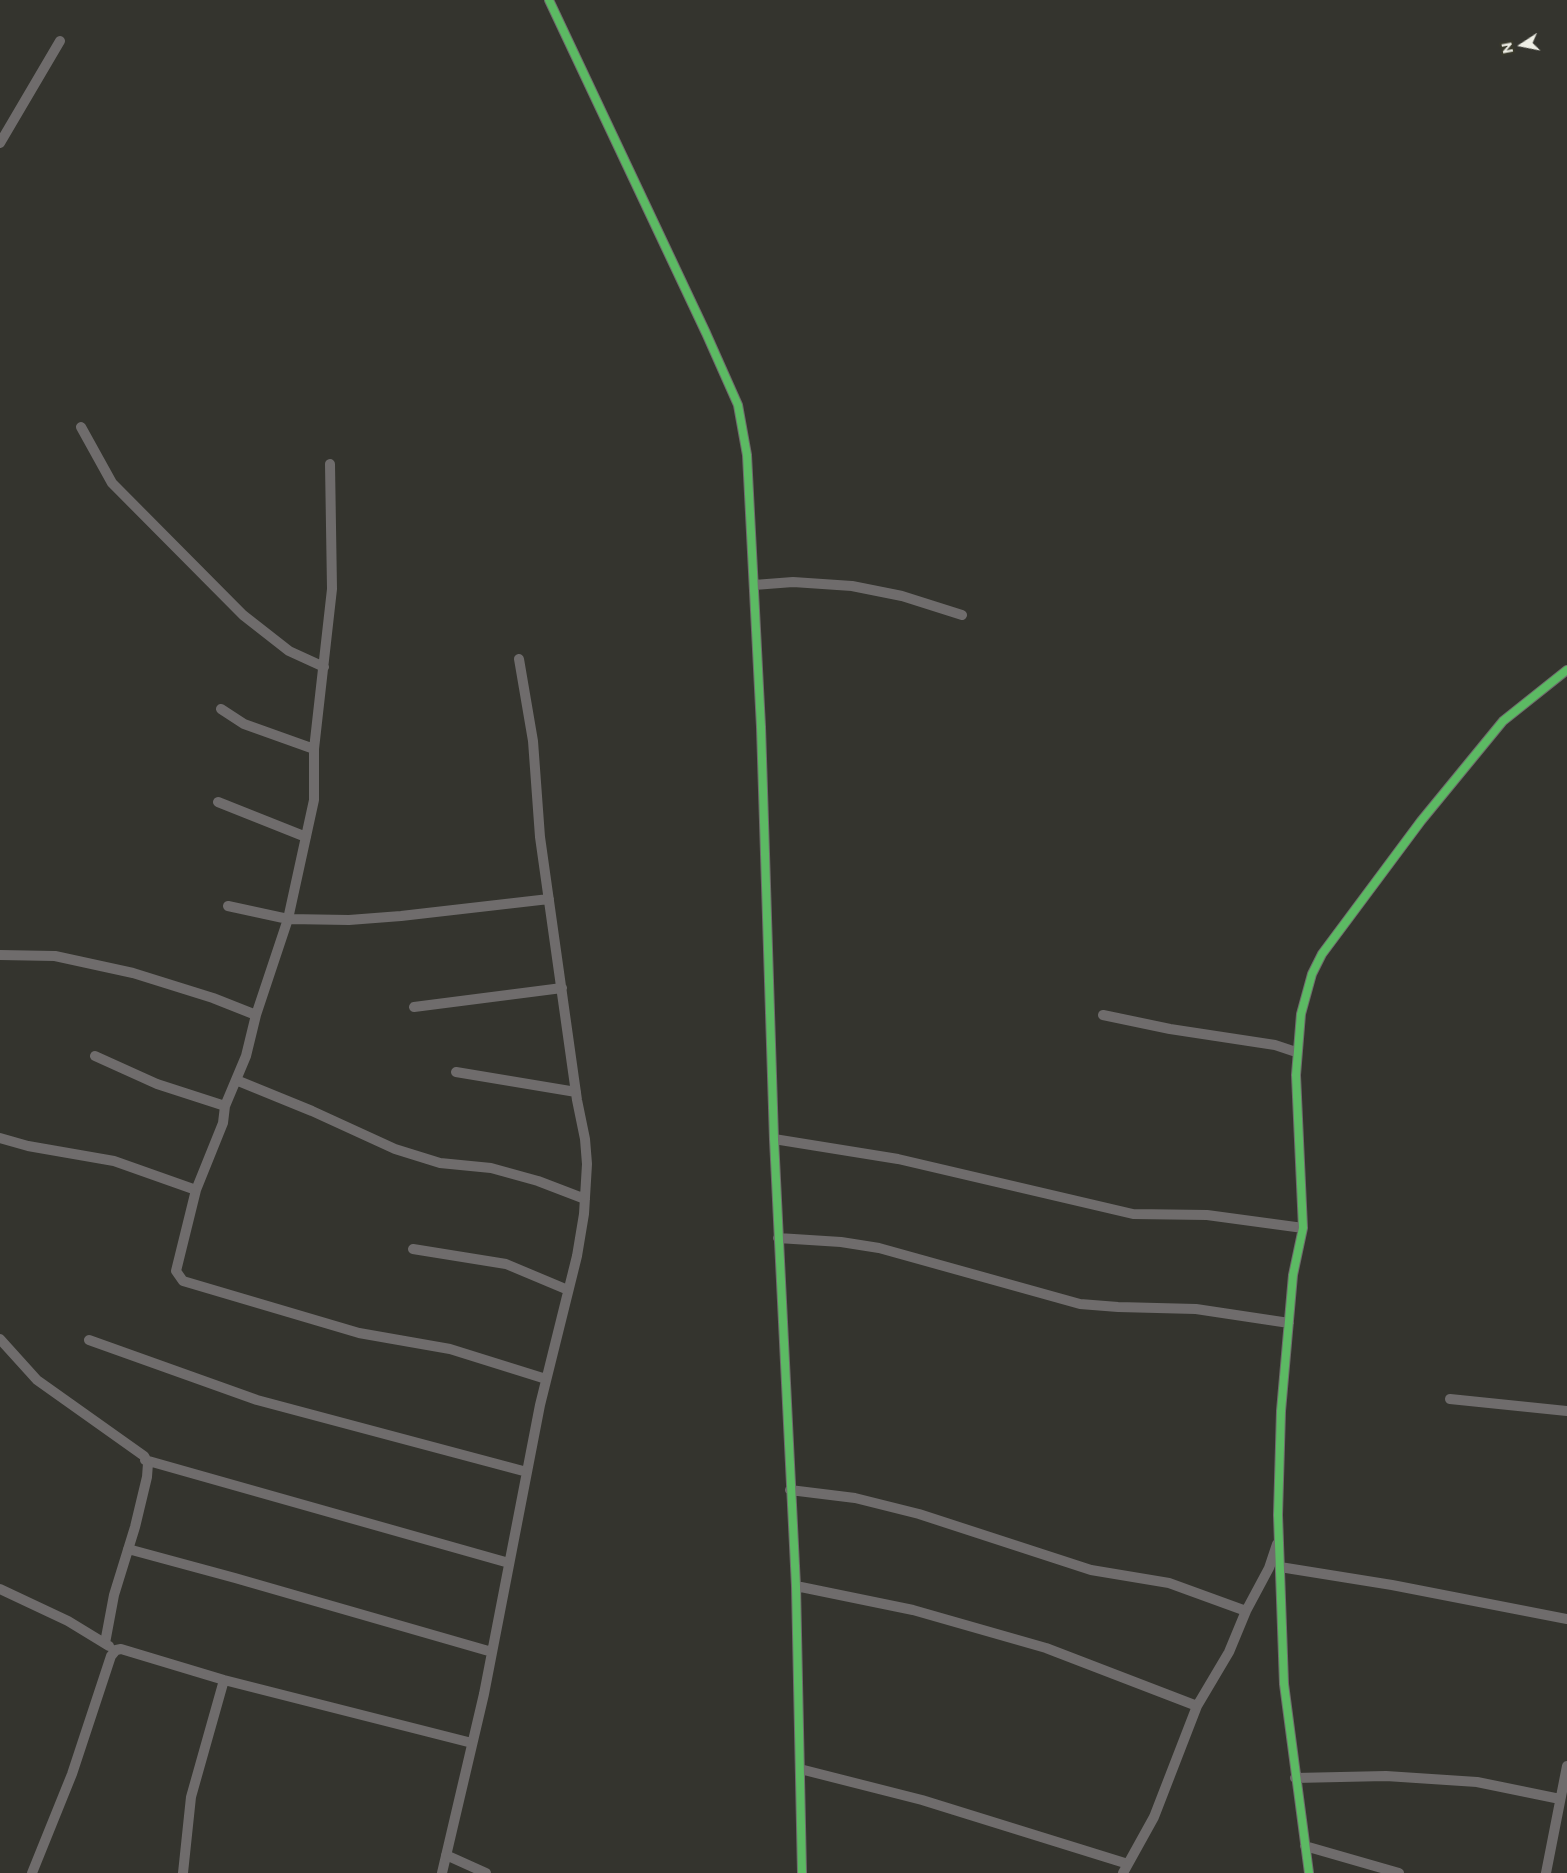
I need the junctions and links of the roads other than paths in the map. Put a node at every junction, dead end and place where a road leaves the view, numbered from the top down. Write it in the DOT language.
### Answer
graph roads {
  1 [pos="549,0"];
  2 [pos="60,41"];
  3 [pos="0,143"];
  4 [pos="81,427"];
  5 [pos="330,464"];
  6 [pos="754,585"];
  7 [pos="962,615"];
  8 [pos="519,659"];
  9 [pos="324,667"];
  10 [pos="1567,670"];
  11 [pos="221,709"];
  12 [pos="314,749"];
  13 [pos="218,802"];
  14 [pos="306,837"];
  15 [pos="549,899"];
  16 [pos="228,906"];
  17 [pos="288,919"];
  18 [pos="0,955"];
  19 [pos="562,988"];
  20 [pos="414,1007"];
  21 [pos="256,1015"];
  22 [pos="1103,1015"];
  23 [pos="1296,1052"];
  24 [pos="95,1056"];
  25 [pos="456,1072"];
  26 [pos="236,1080"];
  27 [pos="576,1092"];
  28 [pos="225,1106"];
  29 [pos="0,1138"];
  30 [pos="774,1139"];
  31 [pos="196,1190"];
  32 [pos="585,1199"];
  33 [pos="1303,1228"];
  34 [pos="778,1238"];
  35 [pos="413,1249"];
  36 [pos="568,1290"];
  37 [pos="1289,1323"];
  38 [pos="0,1339"];
  39 [pos="89,1340"];
  40 [pos="546,1379"];
  41 [pos="1450,1399"];
  42 [pos="1567,1411"];
  43 [pos="145,1460"];
  44 [pos="527,1472"];
  45 [pos="790,1490"];
  46 [pos="1279,1539"];
  47 [pos="128,1550"];
  48 [pos="509,1563"];
  49 [pos="1280,1568"];
  50 [pos="796,1586"];
  51 [pos="0,1589"];
  52 [pos="1246,1611"];
  53 [pos="1567,1619"];
  54 [pos="105,1643"];
  55 [pos="116,1650"];
  56 [pos="492,1652"];
  57 [pos="224,1680"];
  58 [pos="1197,1706"];
  59 [pos="472,1743"];
  60 [pos="1567,1766"];
  61 [pos="800,1769"];
  62 [pos="1295,1778"];
  63 [pos="1560,1799"];
  64 [pos="1305,1846"];
  65 [pos="446,1855"];
  66 [pos="1126,1869"];
  67 [pos="32,1873"];
  68 [pos="183,1873"];
  69 [pos="442,1873"];
  70 [pos="486,1873"];
  71 [pos="802,1873"];
  72 [pos="1309,1873"];
  73 [pos="1399,1873"];
  74 [pos="1546,1873"];
  1 -- 6 [label="street"];
  2 -- 3 [label="street"];
  4 -- 9 [label="street"];
  5 -- 9 [label="street"];
  6 -- 7 [label="street"];
  6 -- 30 [label="street"];
  8 -- 15 [label="street"];
  9 -- 12 [label="street"];
  10 -- 23 [label="street"];
  11 -- 12 [label="street"];
  12 -- 14 [label="street"];
  13 -- 14 [label="street"];
  14 -- 17 [label="street"];
  15 -- 17 [label="street"];
  15 -- 19 [label="street"];
  16 -- 17 [label="street"];
  17 -- 21 [label="street"];
  18 -- 21 [label="street"];
  19 -- 20 [label="street"];
  19 -- 27 [label="street"];
  21 -- 26 [label="street"];
  22 -- 23 [label="street"];
  23 -- 33 [label="street"];
  24 -- 28 [label="street"];
  25 -- 27 [label="street"];
  26 -- 28 [label="street"];
  26 -- 32 [label="street"];
  27 -- 32 [label="street"];
  28 -- 31 [label="street"];
  29 -- 31 [label="street"];
  30 -- 33 [label="street"];
  30 -- 34 [label="street"];
  31 -- 40 [label="street"];
  32 -- 36 [label="street"];
  33 -- 37 [label="street"];
  34 -- 37 [label="street"];
  34 -- 45 [label="street"];
  35 -- 36 [label="street"];
  36 -- 40 [label="street"];
  37 -- 46 [label="street"];
  38 -- 43 [label="street"];
  39 -- 44 [label="street"];
  40 -- 44 [label="street"];
  41 -- 42 [label="street"];
  43 -- 47 [label="street"];
  43 -- 48 [label="street"];
  44 -- 48 [label="street"];
  45 -- 50 [label="street"];
  45 -- 52 [label="street"];
  46 -- 49 [label="street"];
  46 -- 52 [label="street"];
  47 -- 54 [label="street"];
  47 -- 56 [label="street"];
  48 -- 56 [label="street"];
  49 -- 53 [label="street"];
  49 -- 62 [label="street"];
  50 -- 58 [label="street"];
  50 -- 61 [label="street"];
  51 -- 54 [label="street"];
  52 -- 58 [label="street"];
  54 -- 55 [label="street"];
  55 -- 57 [label="street"];
  55 -- 67 [label="street"];
  56 -- 59 [label="street"];
  57 -- 59 [label="street"];
  57 -- 68 [label="street"];
  58 -- 66 [label="street"];
  59 -- 65 [label="street"];
  60 -- 63 [label="street"];
  61 -- 66 [label="street"];
  61 -- 71 [label="street"];
  62 -- 63 [label="street"];
  62 -- 64 [label="street"];
  63 -- 74 [label="street"];
  64 -- 72 [label="street"];
  64 -- 73 [label="street"];
  65 -- 69 [label="street"];
  65 -- 70 [label="street"];
}
